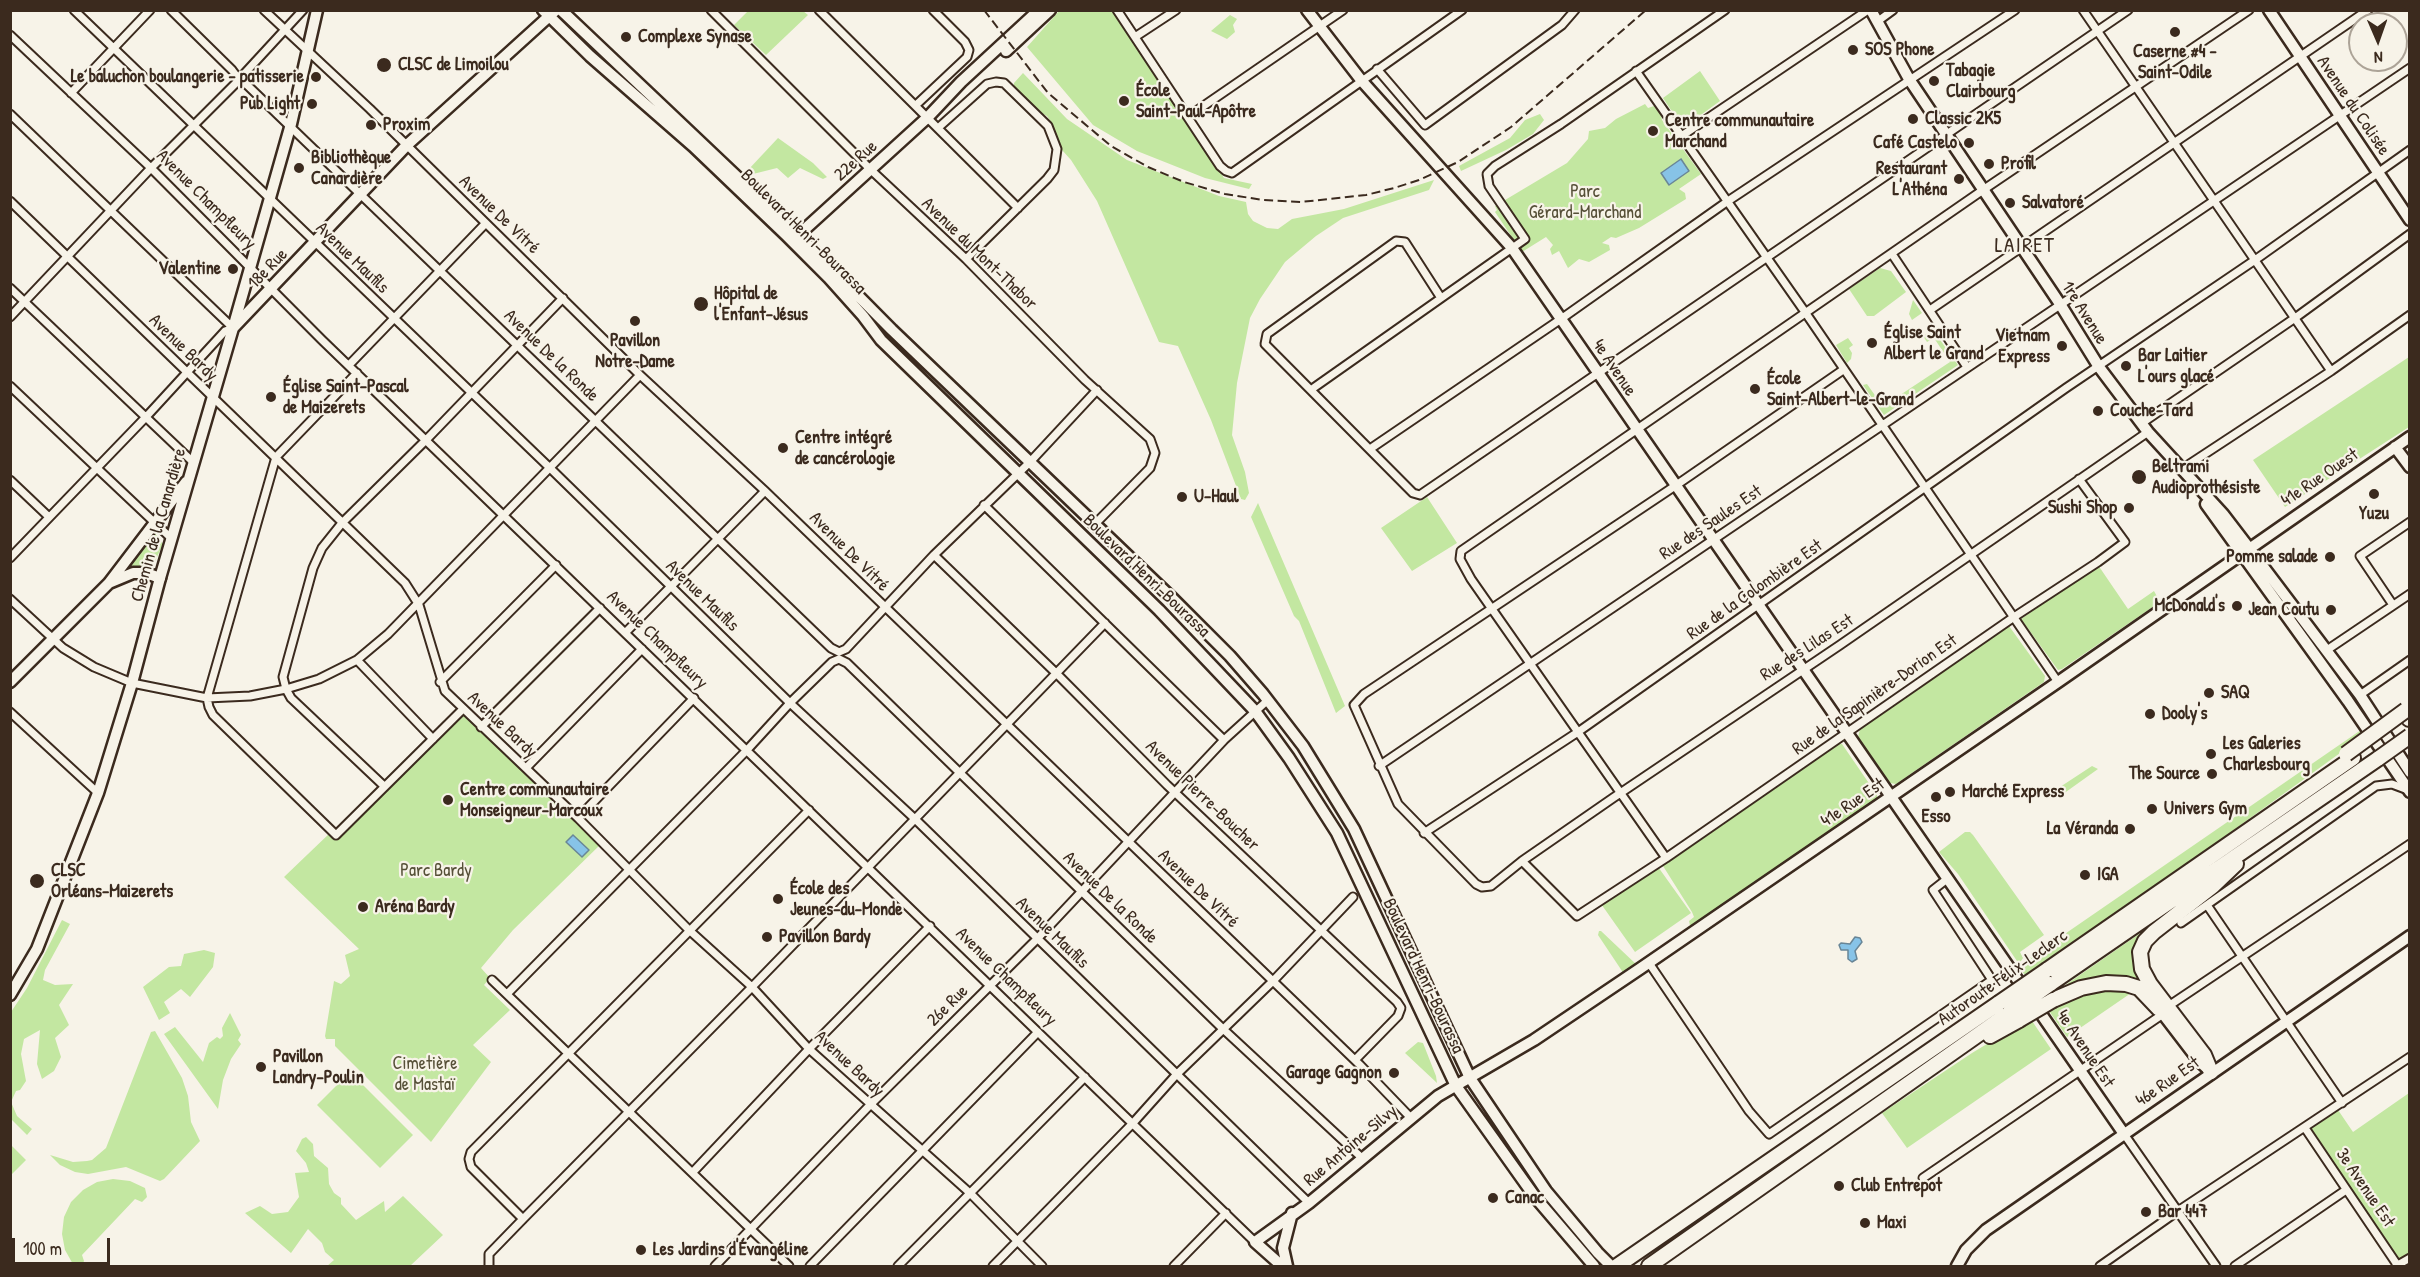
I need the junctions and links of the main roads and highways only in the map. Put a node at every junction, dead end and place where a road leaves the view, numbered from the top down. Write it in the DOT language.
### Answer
graph roads {
  1 [pos="2408,714"];
  2 [pos="2409,736"];
  3 [pos="2257,842"];
  4 [pos="2009,1012"];
  5 [pos="2163,1014"];
  6 [pos="2211,1072"];
  7 [pos="1617,1266"];
  8 [pos="1649,1266"];
  1 -- 4 [label="highway, Autoroute Félix-Leclerc, bridge"];
  2 -- 3 [label="highway, Autoroute Félix-Leclerc, bridge"];
  3 -- 4 [label="highway, Autoroute Félix-Leclerc, bridge"];
  3 -- 6 [label="highway"];
  4 -- 5 [label="highway, bridge"];
  4 -- 7 [label="highway, Autoroute Félix-Leclerc"];
  4 -- 8 [label="highway, Autoroute Félix-Leclerc"];
}
